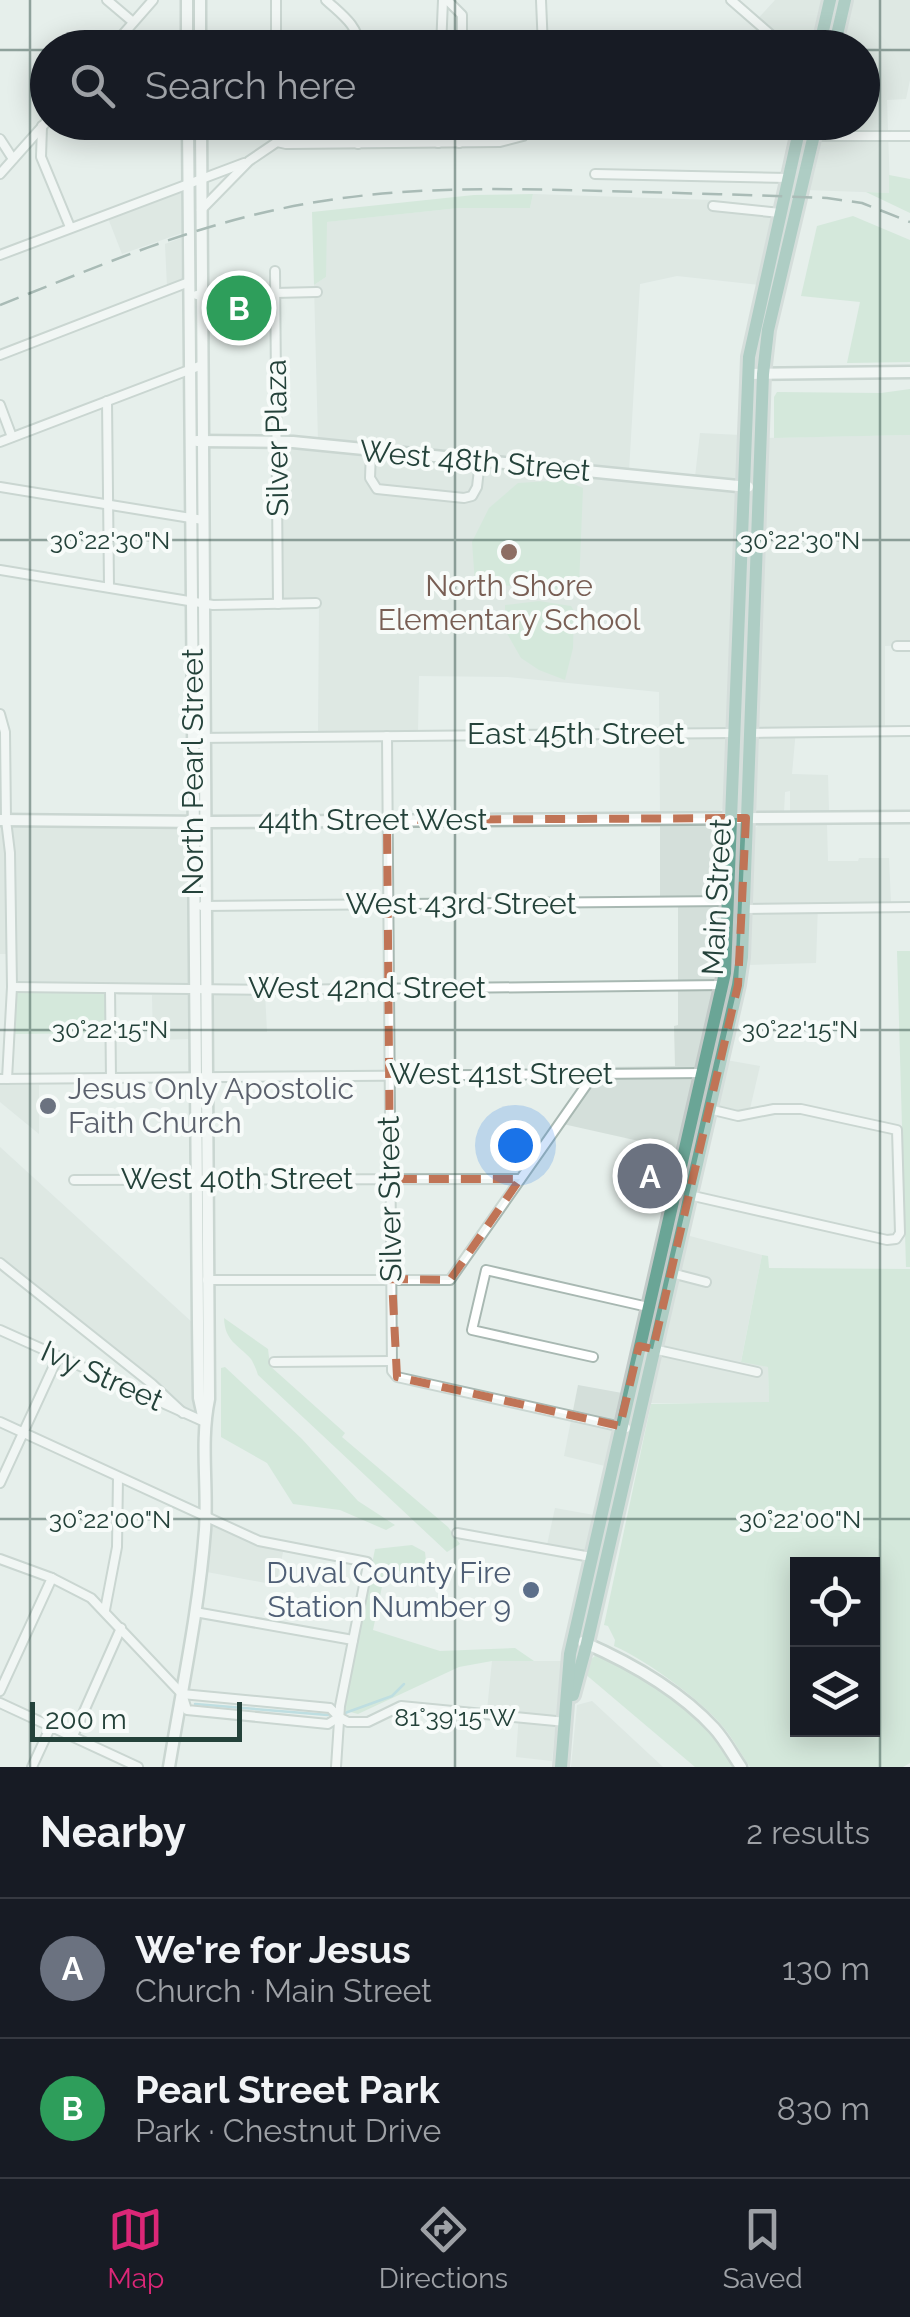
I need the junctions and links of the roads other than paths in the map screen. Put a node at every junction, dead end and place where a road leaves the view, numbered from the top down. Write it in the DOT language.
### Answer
graph roads {
  1 [pos="107,0"];
  2 [pos="153,0"];
  3 [pos="187,0"];
  4 [pos="200,0"];
  5 [pos="276,0"];
  6 [pos="326,0"];
  7 [pos="445,0"];
  8 [pos="542,0"];
  9 [pos="730,0"];
  10 [pos="830,0"];
  11 [pos="845,0"];
  12 [pos="133,22"];
  13 [pos="126,30"];
  14 [pos="187,30"];
  15 [pos="200,30"];
  16 [pos="276,30"];
  17 [pos="356,30"];
  18 [pos="442,30"];
  19 [pos="462,30"];
  20 [pos="543,30"];
  21 [pos="765,30"];
  22 [pos="823,30"];
  23 [pos="838,30"];
  24 [pos="880,134"];
  25 [pos="910,136"];
  26 [pos="0,139"];
  27 [pos="30,140"];
  28 [pos="43,140"];
  29 [pos="188,140"];
  30 [pos="200,140"];
  31 [pos="358,140"];
  32 [pos="438,140"];
  33 [pos="459,140"];
  34 [pos="508,140"];
  35 [pos="798,140"];
  36 [pos="812,140"];
  37 [pos="277,142"];
  38 [pos="438,143"];
  39 [pos="459,143"];
  40 [pos="358,144"];
  41 [pos="16,156"];
  42 [pos="41,158"];
  43 [pos="249,160"];
  44 [pos="0,174"];
  45 [pos="594,174"];
  46 [pos="201,178"];
  47 [pos="788,178"];
  48 [pos="188,182"];
  49 [pos="713,206"];
  50 [pos="201,210"];
  51 [pos="780,213"];
  52 [pos="70,227"];
  53 [pos="0,255"];
  54 [pos="275,271"];
  55 [pos="189,282"];
  56 [pos="318,292"];
  57 [pos="275,293"];
  58 [pos="195,295"];
  59 [pos="0,356"];
  60 [pos="196,367"];
  61 [pos="910,372"];
  62 [pos="748,374"];
  63 [pos="763,374"];
  64 [pos="107,400"];
  65 [pos="0,405"];
  66 [pos="12,437"];
  67 [pos="197,441"];
  68 [pos="276,441"];
  69 [pos="0,442"];
  70 [pos="371,451"];
  71 [pos="480,461"];
  72 [pos="0,487"];
  73 [pos="744,487"];
  74 [pos="759,488"];
  75 [pos="108,505"];
  76 [pos="197,519"];
  77 [pos="0,570"];
  78 [pos="108,586"];
  79 [pos="198,602"];
  80 [pos="316,603"];
  81 [pos="278,604"];
  82 [pos="897,646"];
  83 [pos="910,646"];
  84 [pos="0,714"];
  85 [pos="910,731"];
  86 [pos="734,733"];
  87 [pos="749,733"];
  88 [pos="387,736"];
  89 [pos="199,738"];
  90 [pos="910,817"];
  91 [pos="739,818"];
  92 [pos="3,820"];
  93 [pos="386,820"];
  94 [pos="194,821"];
  95 [pos="206,822"];
  96 [pos="728,902"];
  97 [pos="388,904"];
  98 [pos="201,906"];
  99 [pos="910,907"];
  100 [pos="743,909"];
  101 [pos="723,985"];
  102 [pos="12,986"];
  103 [pos="389,988"];
  104 [pos="110,989"];
  105 [pos="195,989"];
  106 [pos="208,989"];
  107 [pos="703,1073"];
  108 [pos="594,1074"];
  109 [pos="389,1075"];
  110 [pos="202,1077"];
  111 [pos="111,1078"];
  112 [pos="4,1079"];
  113 [pos="709,1110"];
  114 [pos="694,1175"];
  115 [pos="390,1179"];
  116 [pos="520,1179"];
  117 [pos="74,1180"];
  118 [pos="203,1180"];
  119 [pos="689,1195"];
  120 [pos="0,1263"];
  121 [pos="672,1274"];
  122 [pos="392,1279"];
  123 [pos="204,1280"];
  124 [pos="706,1282"];
  125 [pos="648,1306"];
  126 [pos="0,1330"];
  127 [pos="646,1348"];
  128 [pos="58,1356"];
  129 [pos="593,1357"];
  130 [pos="274,1362"];
  131 [pos="391,1362"];
  132 [pos="756,1372"];
  133 [pos="183,1412"];
  134 [pos="0,1422"];
  135 [pos="204,1422"];
  136 [pos="620,1426"];
  137 [pos="635,1430"];
  138 [pos="23,1432"];
  139 [pos="118,1477"];
  140 [pos="0,1484"];
  141 [pos="205,1517"];
  142 [pos="457,1533"];
  143 [pos="591,1558"];
  144 [pos="0,1559"];
  145 [pos="52,1578"];
  146 [pos="105,1610"];
  147 [pos="195,1612"];
  148 [pos="121,1628"];
  149 [pos="353,1640"];
  150 [pos="580,1640"];
  151 [pos="0,1691"];
  152 [pos="182,1694"];
  153 [pos="0,1703"];
  154 [pos="339,1717"];
  155 [pos="566,1722"];
  156 [pos="51,1726"];
  157 [pos="73,1736"];
  158 [pos="32,1767"];
  159 [pos="138,1767"];
  160 [pos="169,1767"];
  161 [pos="336,1767"];
  162 [pos="561,1767"];
  163 [pos="741,1767"];
  1 -- 12 [label="street"];
  2 -- 12 [label="street"];
  3 -- 14 [label="street"];
  4 -- 15 [label="street"];
  5 -- 16 [label="street"];
  6 -- 17 [label="street"];
  7 -- 18 [label="street"];
  7 -- 19 [label="street"];
  8 -- 20 [label="street"];
  9 -- 21 [label="street"];
  10 -- 22 [label="main road"];
  11 -- 23 [label="main road"];
  12 -- 13 [label="street"];
  24 -- 25 [label="street"];
  26 -- 41 [label="street"];
  27 -- 41 [label="street"];
  28 -- 42 [label="street"];
  29 -- 48 [label="street, North Pearl Street"];
  30 -- 46 [label="street, North Pearl Street"];
  31 -- 40 [label="street"];
  32 -- 38 [label="street"];
  33 -- 39 [label="street"];
  34 -- 39 [label="street"];
  35 -- 47 [label="main road, Main Street"];
  36 -- 63 [label="main road, Main Street"];
  37 -- 40 [label="street"];
  37 -- 43 [label="street"];
  38 -- 39 [label="street"];
  38 -- 40 [label="street"];
  41 -- 42 [label="street"];
  41 -- 44 [label="street"];
  42 -- 52 [label="street"];
  43 -- 46 [label="street"];
  43 -- 50 [label="street"];
  45 -- 47 [label="street"];
  46 -- 48 [label="street"];
  46 -- 50 [label="street, North Pearl Street"];
  47 -- 51 [label="main road, Main Street"];
  48 -- 52 [label="street"];
  48 -- 55 [label="street, North Pearl Street"];
  49 -- 51 [label="street"];
  50 -- 58 [label="street, North Pearl Street"];
  51 -- 62 [label="main road, Main Street"];
  52 -- 53 [label="street"];
  54 -- 57 [label="street, Silver Plaza"];
  55 -- 58 [label="street, North Pearl Street"];
  55 -- 59 [label="street"];
  56 -- 57 [label="street"];
  57 -- 58 [label="street"];
  57 -- 68 [label="street, Silver Plaza"];
  58 -- 60 [label="street, North Pearl Street"];
  60 -- 64 [label="street"];
  60 -- 67 [label="street, North Pearl Street"];
  61 -- 63 [label="street"];
  62 -- 63 [label="street"];
  62 -- 73 [label="main road, Main Street"];
  63 -- 74 [label="main road, Main Street"];
  64 -- 66 [label="street"];
  64 -- 75 [label="street"];
  65 -- 66 [label="street"];
  66 -- 69 [label="street"];
  67 -- 68 [label="street, West 48th Street"];
  67 -- 76 [label="street, North Pearl Street"];
  68 -- 70 [label="street, West 48th Street"];
  68 -- 81 [label="street, Silver Plaza"];
  70 -- 71 [label="street, West 48th Street"];
  70 -- 71 [label="street"];
  71 -- 73 [label="street, West 48th Street"];
  72 -- 75 [label="street"];
  73 -- 74 [label="street, West 48th Street"];
  73 -- 86 [label="main road, Main Street"];
  74 -- 87 [label="main road, Main Street"];
  75 -- 76 [label="street"];
  75 -- 78 [label="street"];
  76 -- 79 [label="street, North Pearl Street"];
  77 -- 78 [label="street"];
  78 -- 79 [label="street"];
  79 -- 81 [label="street"];
  79 -- 89 [label="street, North Pearl Street"];
  80 -- 81 [label="street"];
  82 -- 83 [label="street"];
  84 -- 92 [label="street"];
  85 -- 87 [label="street"];
  86 -- 88 [label="street, East 45th Street"];
  86 -- 91 [label="main road, Main Street"];
  87 -- 91 [label="main road, Main Street"];
  88 -- 89 [label="street, East 45th Street"];
  88 -- 93 [label="street, Silver Street"];
  89 -- 94 [label="street, North Pearl Street"];
  89 -- 95 [label="street, North Pearl Street"];
  90 -- 91 [label="street, 44th Street West"];
  91 -- 93 [label="street, 44th Street West"];
  91 -- 96 [label="main road, Main Street"];
  91 -- 100 [label="main road, Main Street"];
  92 -- 94 [label="street, 44th Street West"];
  92 -- 102 [label="street"];
  93 -- 95 [label="street, 44th Street West"];
  93 -- 97 [label="street, Silver Street"];
  94 -- 95 [label="street, 44th Street West"];
  94 -- 98 [label="street, North Pearl Street"];
  95 -- 98 [label="street, North Pearl Street"];
  96 -- 97 [label="street, West 43rd Street"];
  96 -- 101 [label="main road, Main Street"];
  97 -- 98 [label="street, West 43rd Street"];
  97 -- 103 [label="street, Silver Street"];
  98 -- 105 [label="street, North Pearl Street"];
  98 -- 106 [label="street, North Pearl Street"];
  99 -- 100 [label="street"];
  100 -- 113 [label="main road, Main Street"];
  101 -- 103 [label="street, West 42nd Street"];
  101 -- 107 [label="main road, Main Street"];
  102 -- 104 [label="street, West 42nd Street"];
  102 -- 112 [label="street"];
  103 -- 106 [label="street, West 42nd Street"];
  103 -- 109 [label="street, Silver Street"];
  104 -- 105 [label="street, West 42nd Street"];
  104 -- 111 [label="street"];
  105 -- 106 [label="street, West 42nd Street"];
  105 -- 110 [label="street, North Pearl Street"];
  106 -- 110 [label="street, North Pearl Street"];
  107 -- 108 [label="street, West 41st Street"];
  107 -- 114 [label="main road"];
  107 -- 125 [label="main road, Main Street"];
  108 -- 109 [label="street, West 41st Street"];
  108 -- 116 [label="street"];
  109 -- 110 [label="street, West 41st Street"];
  109 -- 115 [label="street, Silver Street"];
  110 -- 111 [label="street, West 41st Street"];
  110 -- 118 [label="street, North Pearl Street"];
  111 -- 112 [label="street, West 41st Street"];
  113 -- 114 [label="main road, Main Street"];
  113 -- 119 [label="street"];
  114 -- 119 [label="main road, Main Street"];
  115 -- 116 [label="street, West 40th Street"];
  115 -- 118 [label="street, West 40th Street"];
  115 -- 122 [label="street, Silver Street"];
  116 -- 122 [label="street"];
  117 -- 118 [label="street, West 40th Street"];
  118 -- 123 [label="street, North Pearl Street"];
  119 -- 121 [label="main road, Main Street"];
  120 -- 133 [label="street"];
  121 -- 124 [label="street"];
  121 -- 127 [label="main road, Main Street"];
  122 -- 123 [label="street"];
  122 -- 131 [label="street, Silver Street"];
  123 -- 135 [label="street, North Pearl Street"];
  125 -- 127 [label="main road, Main Street"];
  125 -- 129 [label="street"];
  126 -- 128 [label="street, Ivy Street"];
  127 -- 132 [label="street"];
  127 -- 136 [label="main road, Main Street"];
  127 -- 137 [label="main road, Main Street"];
  128 -- 133 [label="street, Ivy Street"];
  128 -- 138 [label="street"];
  130 -- 131 [label="street"];
  131 -- 136 [label="street"];
  133 -- 135 [label="street, Ivy Street"];
  134 -- 138 [label="street"];
  135 -- 141 [label="street, North Pearl Street"];
  136 -- 137 [label="street"];
  136 -- 143 [label="main road, Main Street"];
  137 -- 150 [label="main road, Main Street"];
  138 -- 139 [label="street"];
  138 -- 140 [label="street"];
  139 -- 141 [label="street"];
  139 -- 146 [label="street"];
  141 -- 147 [label="street, North Pearl Street"];
  141 -- 149 [label="street"];
  142 -- 143 [label="street"];
  143 -- 150 [label="main road, Main Street"];
  144 -- 145 [label="street"];
  145 -- 146 [label="street"];
  145 -- 151 [label="street"];
  146 -- 148 [label="street"];
  147 -- 149 [label="street"];
  147 -- 152 [label="street, North Pearl Street"];
  148 -- 152 [label="street"];
  148 -- 157 [label="street"];
  149 -- 154 [label="street"];
  150 -- 155 [label="main road, Main Street"];
  150 -- 163 [label="street"];
  152 -- 154 [label="street"];
  152 -- 154 [label="street"];
  152 -- 160 [label="street, North Pearl Street"];
  153 -- 156 [label="street"];
  154 -- 155 [label="street"];
  154 -- 161 [label="street"];
  155 -- 162 [label="main road, Main Street"];
  156 -- 157 [label="street"];
  156 -- 158 [label="street"];
  157 -- 159 [label="street"];
}
